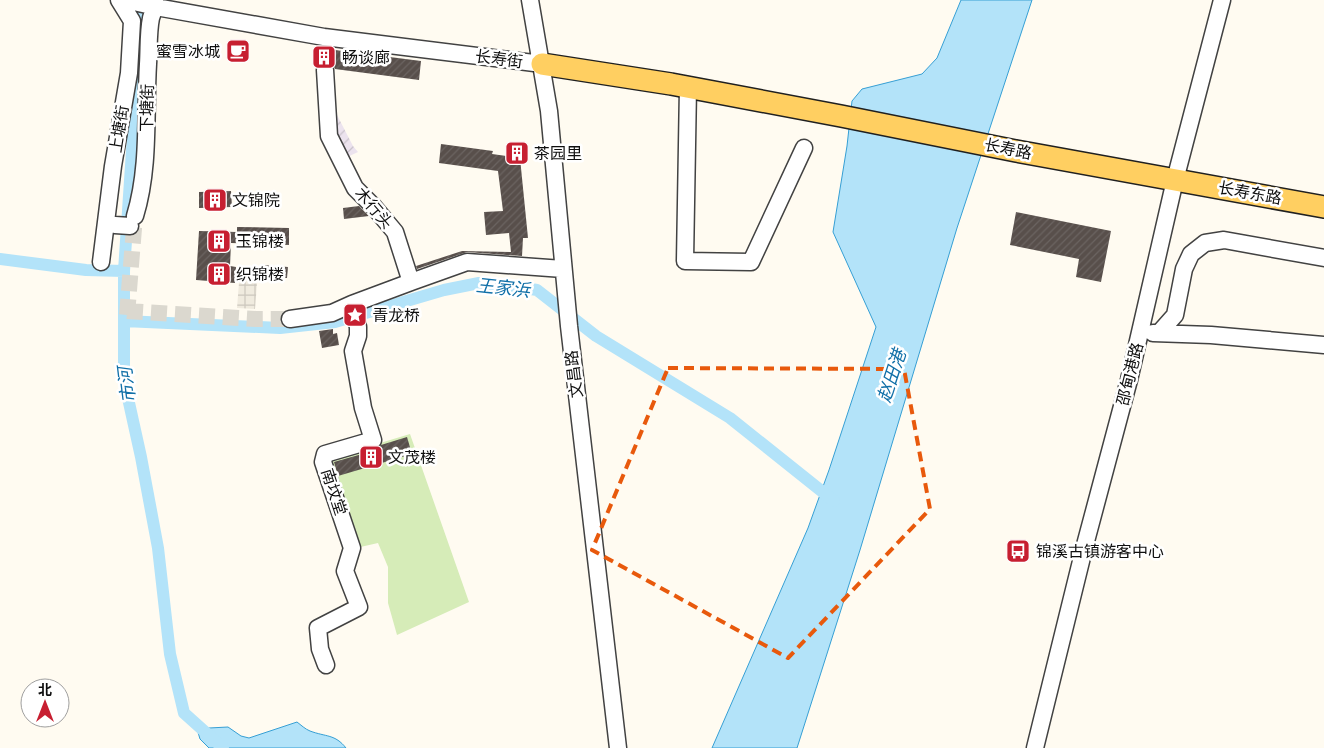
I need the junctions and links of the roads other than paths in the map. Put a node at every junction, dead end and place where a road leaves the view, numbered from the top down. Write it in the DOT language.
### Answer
graph roads {
  1 [pos="530,0"];
  2 [pos="1222,0"];
  3 [pos="125,1"];
  4 [pos="155,4"];
  5 [pos="542,64"];
  6 [pos="325,70"];
  7 [pos="136,88"];
  8 [pos="688,88"];
  9 [pos="841,116"];
  10 [pos="804,148"];
  11 [pos="1175,180"];
  12 [pos="1324,207"];
  13 [pos="127,222"];
  14 [pos="1324,258"];
  15 [pos="101,262"];
  16 [pos="563,269"];
  17 [pos="411,282"];
  18 [pos="355,316"];
  19 [pos="290,319"];
  20 [pos="1140,332"];
  21 [pos="1159,333"];
  22 [pos="1324,344"];
  23 [pos="326,665"];
  24 [pos="618,748"];
  25 [pos="1035,748"];
  1 -- 5 [label="street, 文昌路"];
  2 -- 11 [label="street, 邵甸港路"];
  3 -- 4 [label="street"];
  3 -- 7 [label="street, 上塘街"];
  4 -- 5 [label="street, 长寿街"];
  4 -- 7 [label="street, 下塘街"];
  5 -- 8 [label="main road, 长寿街"];
  5 -- 16 [label="street, 文昌路"];
  6 -- 17 [label="street, 木行头"];
  7 -- 13 [label="street, 下塘街"];
  7 -- 15 [label="street, 上塘街"];
  8 -- 9 [label="main road, 长寿街"];
  8 -- 10 [label="street"];
  9 -- 11 [label="main road, 长寿路"];
  11 -- 12 [label="main road, 长寿东路"];
  11 -- 20 [label="street, 邵甸港路"];
  14 -- 21 [label="street"];
  16 -- 17 [label="street"];
  16 -- 24 [label="street, 文昌路"];
  17 -- 18 [label="street"];
  18 -- 19 [label="street"];
  18 -- 23 [label="street, 南坟堂"];
  20 -- 21 [label="street"];
  20 -- 25 [label="street, 邵甸港路"];
  21 -- 22 [label="street"];
}
